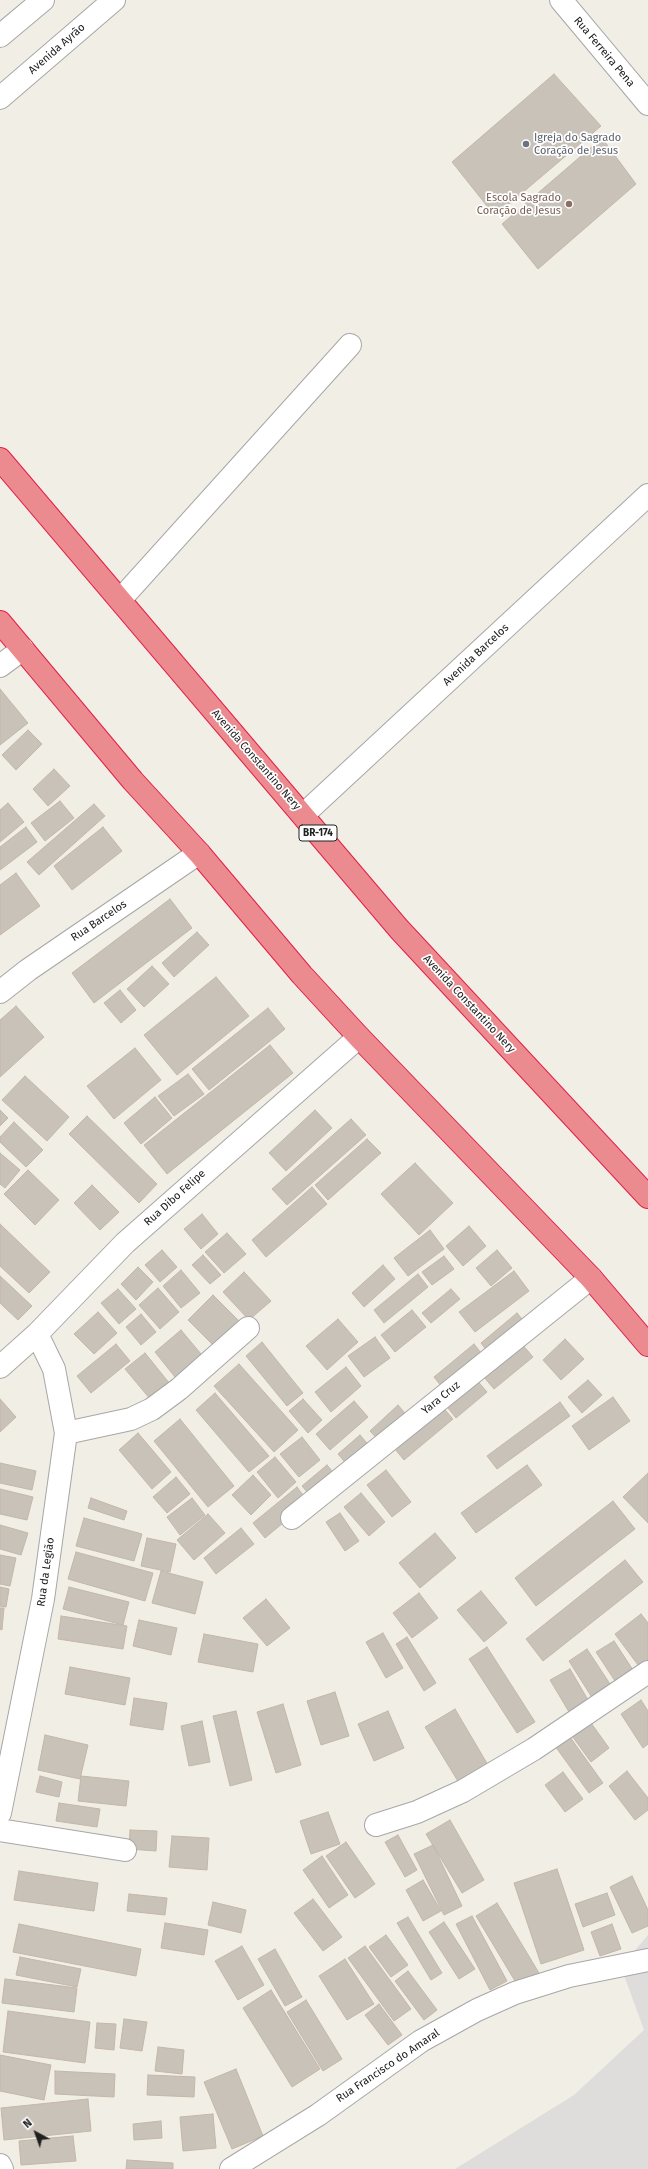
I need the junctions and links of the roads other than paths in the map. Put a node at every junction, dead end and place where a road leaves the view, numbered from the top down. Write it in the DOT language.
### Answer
graph roads {
  1 [pos="43,0"];
  2 [pos="114,0"];
  3 [pos="560,0"];
  4 [pos="0,36"];
  5 [pos="0,98"];
  6 [pos="648,104"];
  7 [pos="350,345"];
  8 [pos="0,459"];
  9 [pos="7,476"];
  10 [pos="648,495"];
  11 [pos="120,600"];
  12 [pos="0,622"];
  13 [pos="23,649"];
  14 [pos="0,666"];
  15 [pos="303,815"];
  16 [pos="199,853"];
  17 [pos="0,992"];
  18 [pos="359,1037"];
  19 [pos="648,1197"];
  20 [pos="591,1278"];
  21 [pos="248,1328"];
  22 [pos="37,1334"];
  23 [pos="648,1345"];
  24 [pos="0,1367"];
  25 [pos="66,1432"];
  26 [pos="292,1518"];
  27 [pos="648,1672"];
  28 [pos="0,1813"];
  29 [pos="376,1825"];
  30 [pos="0,1830"];
  31 [pos="125,1850"];
  32 [pos="648,1960"];
  33 [pos="0,2165"];
  34 [pos="2,2169"];
  35 [pos="231,2169"];
  1 -- 4 [label="street"];
  2 -- 5 [label="street, Avenida Ayrão"];
  3 -- 6 [label="street, Rua Ferreira Pena"];
  7 -- 11 [label="street"];
  8 -- 9 [label="highway, Avenida Constantino Nery / BR-174"];
  9 -- 11 [label="highway, Avenida Constantino Nery / BR-174"];
  10 -- 15 [label="street, Avenida Barcelos"];
  11 -- 15 [label="highway, Avenida Constantino Nery / BR-174"];
  12 -- 13 [label="highway"];
  13 -- 14 [label="street"];
  13 -- 16 [label="highway"];
  15 -- 19 [label="highway, Avenida Constantino Nery / BR-174"];
  16 -- 17 [label="street, Rua Barcelos"];
  16 -- 18 [label="highway"];
  18 -- 20 [label="highway"];
  18 -- 22 [label="street, Rua Dibo Felipe"];
  20 -- 23 [label="highway"];
  20 -- 26 [label="street, Yara Cruz"];
  21 -- 25 [label="street"];
  22 -- 24 [label="street, Rua Dibo Felipe"];
  22 -- 25 [label="street, Rua da Legião"];
  25 -- 28 [label="street, Rua da Legião"];
  27 -- 29 [label="street"];
  30 -- 31 [label="street"];
  32 -- 35 [label="street, Rua Francisco do Amaral"];
  33 -- 34 [label="street"];
}
